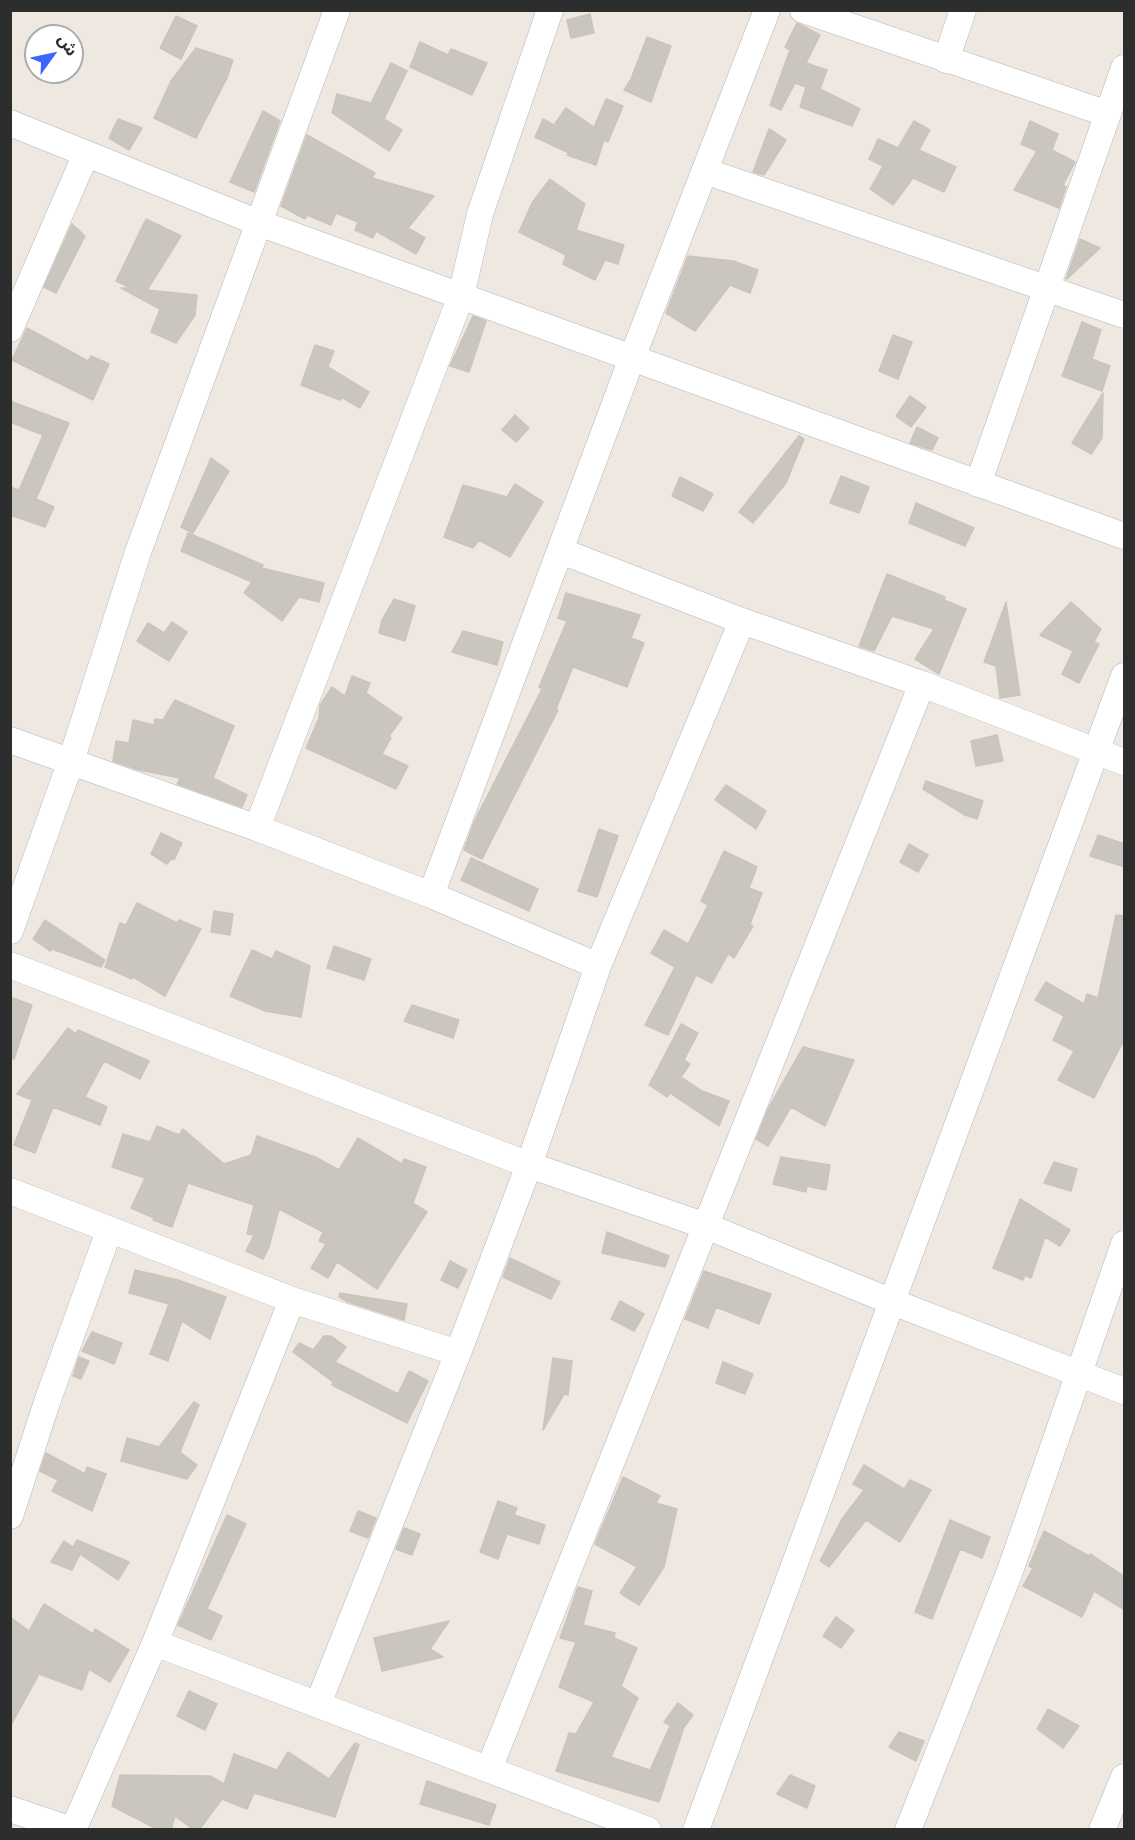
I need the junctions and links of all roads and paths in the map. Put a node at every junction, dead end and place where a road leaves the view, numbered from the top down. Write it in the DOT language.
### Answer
graph roads {
  1 [pos="337,10"];
  2 [pos="550,10"];
  3 [pos="767,10"];
  4 [pos="803,10"];
  5 [pos="963,10"];
  6 [pos="946,60"];
  7 [pos="1125,68"];
  8 [pos="1108,114"];
  9 [pos="10,123"];
  10 [pos="86,154"];
  11 [pos="705,171"];
  12 [pos="259,223"];
  13 [pos="1047,288"];
  14 [pos="461,296"];
  15 [pos="1125,315"];
  16 [pos="10,329"];
  17 [pos="632,358"];
  18 [pos="978,484"];
  19 [pos="1125,536"];
  20 [pos="561,551"];
  21 [pos="742,621"];
  22 [pos="1125,676"];
  23 [pos="922,684"];
  24 [pos="10,741"];
  25 [pos="1099,752"];
  26 [pos="71,761"];
  27 [pos="1125,762"];
  28 [pos="257,828"];
  29 [pos="431,895"];
  30 [pos="10,931"];
  31 [pos="10,964"];
  32 [pos="598,966"];
  33 [pos="529,1166"];
  34 [pos="10,1191"];
  35 [pos="706,1226"];
  36 [pos="109,1231"];
  37 [pos="1125,1244"];
  38 [pos="292,1300"];
  39 [pos="890,1301"];
  40 [pos="458,1353"];
  41 [pos="1080,1375"];
  42 [pos="1125,1391"];
  43 [pos="10,1516"];
  44 [pos="155,1643"];
  45 [pos="318,1704"];
  46 [pos="489,1769"];
  47 [pos="1125,1777"];
  48 [pos="10,1809"];
  49 [pos="73,1830"];
  50 [pos="648,1830"];
  51 [pos="696,1830"];
  52 [pos="908,1830"];
  53 [pos="1102,1830"];
  1 -- 12 [label="street"];
  2 -- 14 [label="street"];
  3 -- 11 [label="street"];
  4 -- 6 [label="street"];
  5 -- 6 [label="street"];
  6 -- 8 [label="street"];
  7 -- 8 [label="street"];
  8 -- 13 [label="street"];
  9 -- 10 [label="street"];
  10 -- 12 [label="street"];
  10 -- 16 [label="street"];
  11 -- 13 [label="street"];
  11 -- 17 [label="street"];
  12 -- 14 [label="street"];
  12 -- 26 [label="street"];
  13 -- 15 [label="street"];
  13 -- 18 [label="street"];
  14 -- 17 [label="street"];
  14 -- 28 [label="street"];
  17 -- 18 [label="street"];
  17 -- 20 [label="street"];
  18 -- 19 [label="street"];
  20 -- 21 [label="street"];
  20 -- 29 [label="street"];
  21 -- 23 [label="street"];
  21 -- 32 [label="street"];
  22 -- 25 [label="street"];
  23 -- 25 [label="street"];
  23 -- 35 [label="street"];
  24 -- 26 [label="street"];
  25 -- 27 [label="street"];
  25 -- 39 [label="street"];
  26 -- 28 [label="street"];
  26 -- 30 [label="street"];
  28 -- 29 [label="street"];
  29 -- 32 [label="street"];
  31 -- 33 [label="street"];
  32 -- 33 [label="street"];
  33 -- 35 [label="street"];
  33 -- 40 [label="street"];
  34 -- 36 [label="street"];
  35 -- 39 [label="street"];
  35 -- 46 [label="street"];
  36 -- 38 [label="street"];
  36 -- 43 [label="street"];
  37 -- 41 [label="street"];
  38 -- 40 [label="street"];
  38 -- 44 [label="street"];
  39 -- 41 [label="street"];
  39 -- 51 [label="street"];
  40 -- 45 [label="street"];
  41 -- 42 [label="street"];
  41 -- 52 [label="street"];
  44 -- 45 [label="street"];
  44 -- 49 [label="street"];
  45 -- 46 [label="street"];
  46 -- 50 [label="street"];
  47 -- 53 [label="street"];
  48 -- 49 [label="street"];
}
